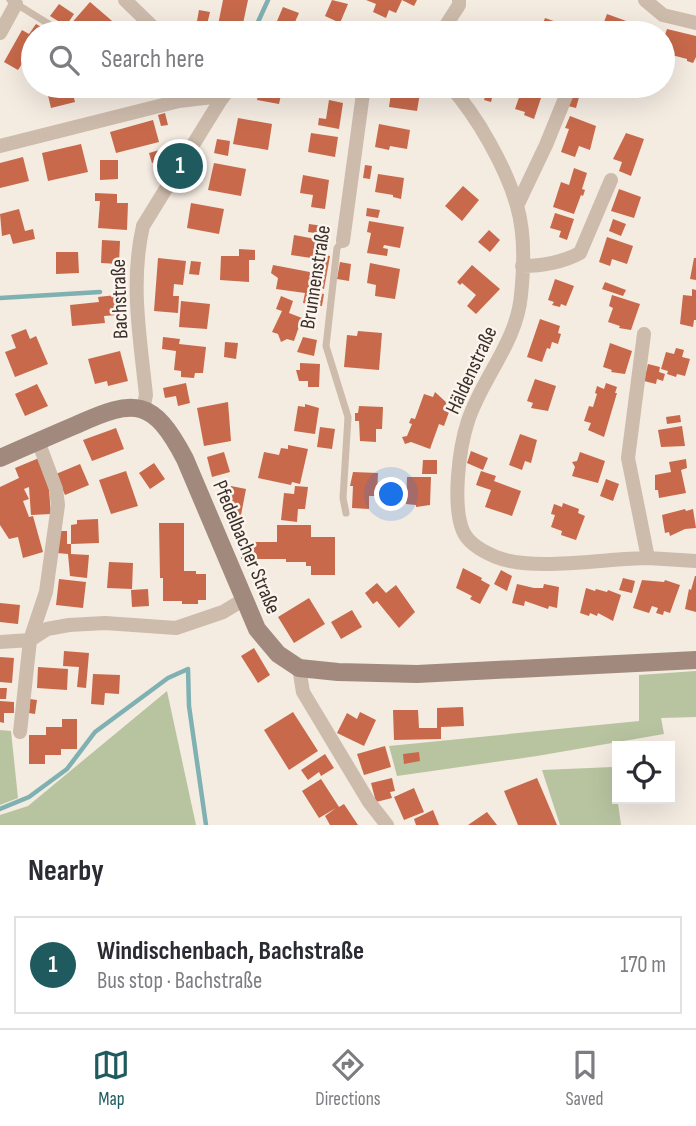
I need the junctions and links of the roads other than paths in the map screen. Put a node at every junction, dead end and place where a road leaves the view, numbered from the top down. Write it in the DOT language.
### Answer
graph roads {
  1 [pos="125,0"];
  2 [pos="459,0"];
  3 [pos="645,0"];
  4 [pos="13,2"];
  5 [pos="44,21"];
  6 [pos="147,21"];
  7 [pos="448,21"];
  8 [pos="696,23"];
  9 [pos="0,33"];
  10 [pos="193,98"];
  11 [pos="212,98"];
  12 [pos="362,98"];
  13 [pos="458,98"];
  14 [pos="565,98"];
  15 [pos="0,146"];
  16 [pos="611,180"];
  17 [pos="517,205"];
  18 [pos="343,241"];
  19 [pos="522,266"];
  20 [pos="644,334"];
  21 [pos="143,410"];
  22 [pos="38,441"];
  23 [pos="0,458"];
  24 [pos="346,513"];
  25 [pos="648,558"];
  26 [pos="696,561"];
  27 [pos="243,600"];
  28 [pos="30,640"];
  29 [pos="0,642"];
  30 [pos="696,660"];
  31 [pos="299,668"];
  32 [pos="20,732"];
  33 [pos="387,825"];
  1 -- 6 [label="street"];
  2 -- 7 [label="street"];
  3 -- 8 [label="street"];
  4 -- 5 [label="lane"];
  4 -- 9 [label="street"];
  10 -- 15 [label="street"];
  11 -- 21 [label="street, Bachstraße"];
  12 -- 18 [label="street, Brunnenstraße"];
  13 -- 17 [label="street, Häldenstraße"];
  14 -- 17 [label="street"];
  16 -- 19 [label="street"];
  17 -- 19 [label="street, Häldenstraße"];
  18 -- 24 [label="lane, Brunnenstraße"];
  19 -- 25 [label="street, Häldenstraße"];
  20 -- 25 [label="street"];
  21 -- 22 [label="street"];
  21 -- 27 [label="street, Pfedelbacher Straße"];
  22 -- 23 [label="street"];
  22 -- 28 [label="street"];
  25 -- 26 [label="street, Häldenstraße"];
  27 -- 28 [label="street"];
  27 -- 31 [label="street, Pfedelbacher Straße"];
  28 -- 29 [label="street"];
  28 -- 32 [label="street"];
  30 -- 31 [label="street"];
  31 -- 33 [label="street"];
}
